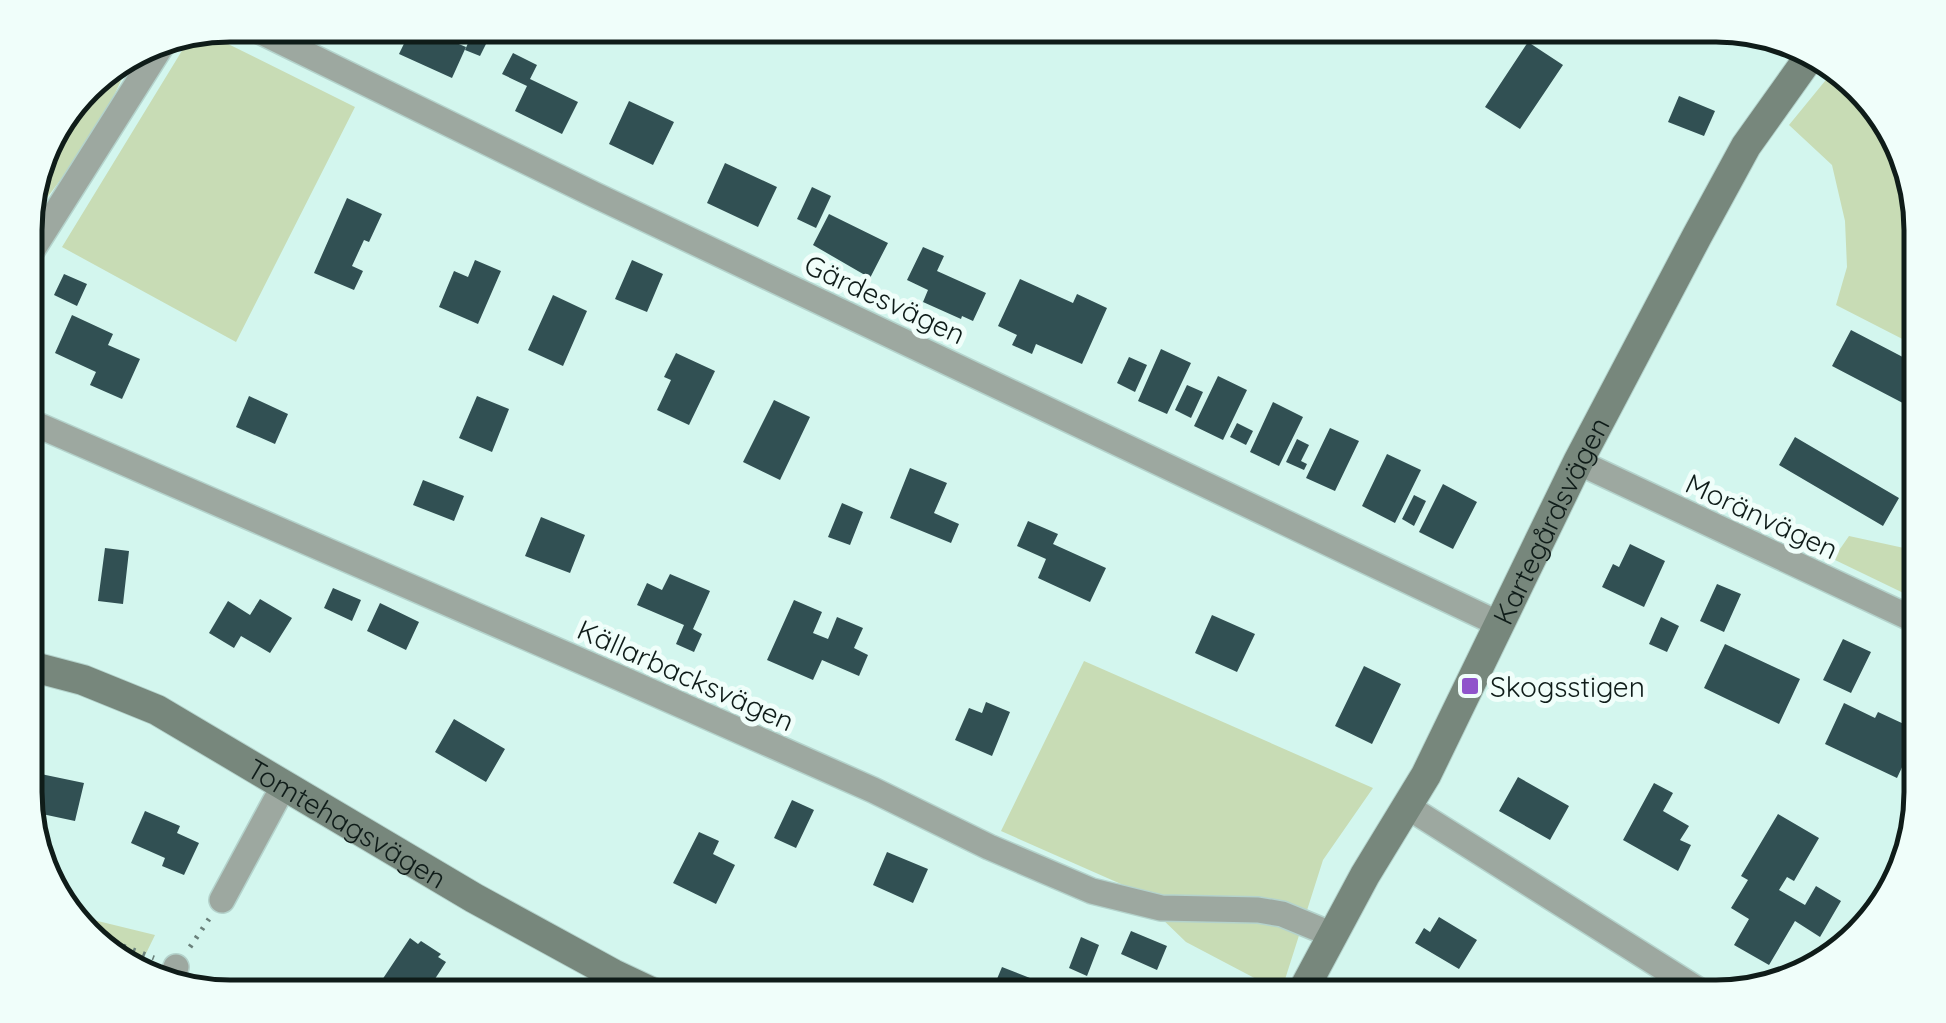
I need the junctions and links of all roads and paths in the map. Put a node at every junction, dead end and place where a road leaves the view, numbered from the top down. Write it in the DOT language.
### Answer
graph roads {
  1 [pos="284,43"];
  2 [pos="154,59"];
  3 [pos="1804,65"];
  4 [pos="43,233"];
  5 [pos="43,427"];
  6 [pos="1578,462"];
  7 [pos="1904,616"];
  8 [pos="1499,624"];
  9 [pos="42,669"];
  10 [pos="283,786"];
  11 [pos="1408,807"];
  12 [pos="222,900"];
  13 [pos="1333,934"];
  14 [pos="174,972"];
  15 [pos="626,980"];
  16 [pos="1309,980"];
  17 [pos="1682,980"];
  1 -- 8 [label="street, Gärdesvägen"];
  2 -- 4 [label="street"];
  3 -- 6 [label="street, Kartegårdsvägen"];
  5 -- 13 [label="street, Källarbacksvägen"];
  6 -- 7 [label="street, Moränvägen"];
  6 -- 8 [label="street, Kartegårdsvägen"];
  8 -- 11 [label="street, Kartegårdsvägen"];
  9 -- 10 [label="street, Tomtehagsvägen"];
  10 -- 12 [label="street"];
  10 -- 15 [label="street, Tomtehagsvägen"];
  11 -- 13 [label="street, Kartegårdsvägen"];
  11 -- 17 [label="street"];
  12 -- 14 [label="path"];
  13 -- 16 [label="street, Kartegårdsvägen"];
}
